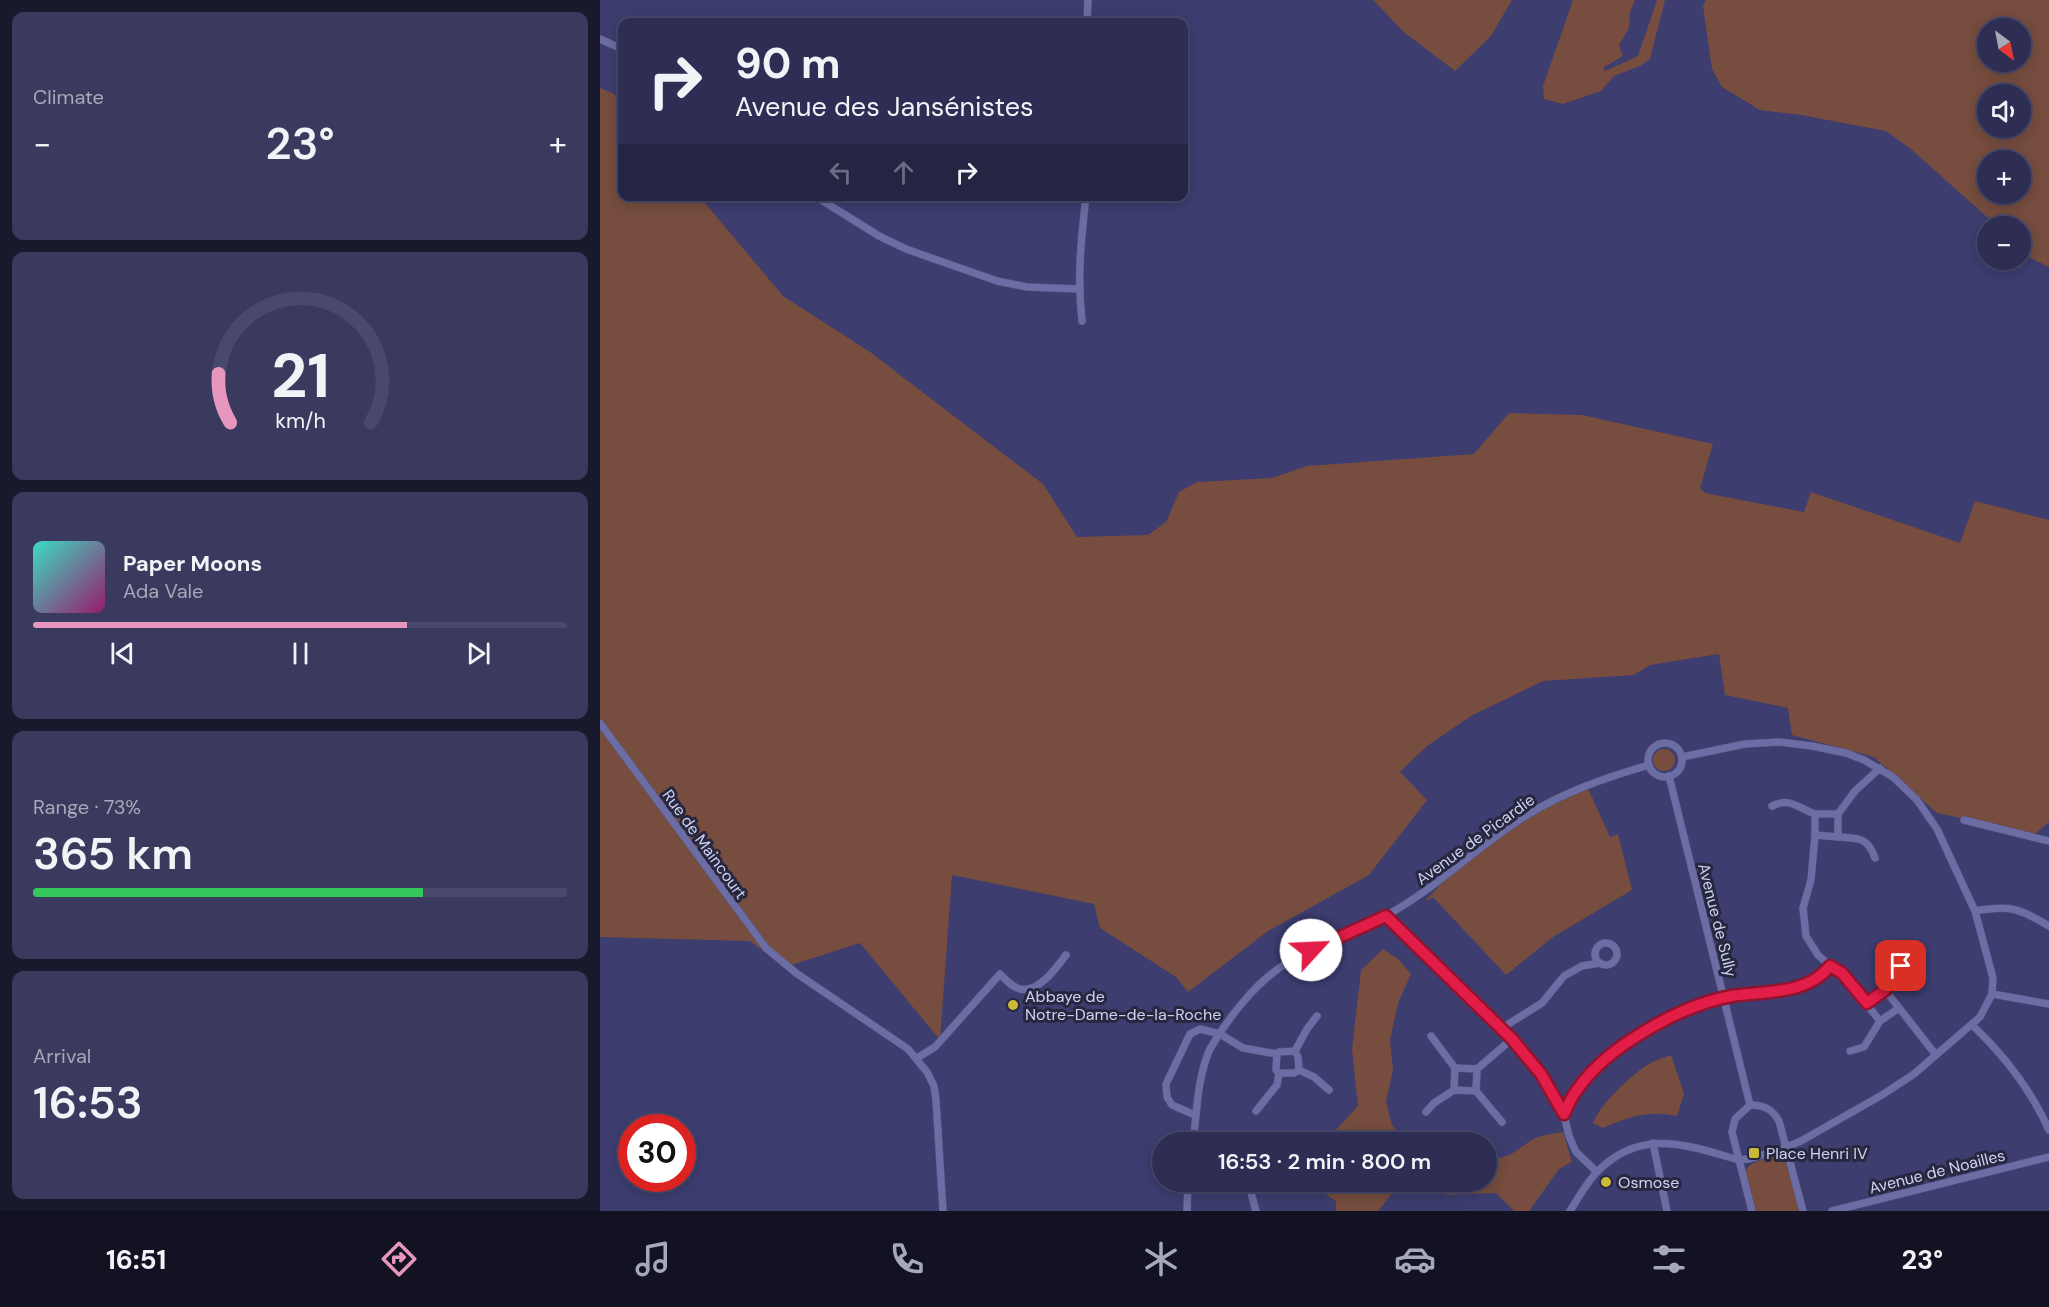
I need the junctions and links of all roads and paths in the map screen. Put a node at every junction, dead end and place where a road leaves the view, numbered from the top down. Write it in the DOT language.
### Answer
graph roads {
  1 [pos="1088,0"];
  2 [pos="1087,18"];
  3 [pos="600,39"];
  4 [pos="618,47"];
  5 [pos="823,201"];
  6 [pos="1085,201"];
  7 [pos="1079,289"];
  8 [pos="1083,321"];
  9 [pos="600,723"];
  10 [pos="1682,757"];
  11 [pos="1649,765"];
  12 [pos="1880,768"];
  13 [pos="1668,776"];
  14 [pos="1772,806"];
  15 [pos="1815,814"];
  16 [pos="1838,814"];
  17 [pos="1964,820"];
  18 [pos="1815,836"];
  19 [pos="1838,837"];
  20 [pos="2049,841"];
  21 [pos="1875,858"];
  22 [pos="1975,911"];
  23 [pos="1386,916"];
  24 [pos="2049,927"];
  25 [pos="1066,955"];
  26 [pos="1918,958"];
  27 [pos="1600,963"];
  28 [pos="1830,966"];
  29 [pos="1885,990"];
  30 [pos="1992,994"];
  31 [pos="1724,998"];
  32 [pos="1867,1003"];
  33 [pos="2049,1004"];
  34 [pos="1899,1008"];
  35 [pos="1317,1016"];
  36 [pos="1880,1021"];
  37 [pos="1972,1025"];
  38 [pos="1502,1028"];
  39 [pos="1220,1034"];
  40 [pos="1431,1036"];
  41 [pos="1512,1039"];
  42 [pos="1295,1051"];
  43 [pos="1850,1051"];
  44 [pos="1277,1054"];
  45 [pos="1936,1055"];
  46 [pos="917,1058"];
  47 [pos="1455,1068"];
  48 [pos="1477,1069"];
  49 [pos="1299,1070"];
  50 [pos="1279,1073"];
  51 [pos="1329,1090"];
  52 [pos="1454,1090"];
  53 [pos="1476,1091"];
  54 [pos="1750,1105"];
  55 [pos="1256,1111"];
  56 [pos="1426,1112"];
  57 [pos="1564,1114"];
  58 [pos="1195,1115"];
  59 [pos="1502,1122"];
  60 [pos="2049,1130"];
  61 [pos="1194,1132"];
  62 [pos="1653,1143"];
  63 [pos="1786,1147"];
  64 [pos="2049,1157"];
  65 [pos="1739,1160"];
  66 [pos="1597,1172"];
  67 [pos="1188,1192"];
  68 [pos="1251,1192"];
  69 [pos="943,1211"];
  70 [pos="1187,1211"];
  71 [pos="1256,1211"];
  72 [pos="1570,1211"];
  73 [pos="1667,1211"];
  74 [pos="1752,1211"];
  75 [pos="1803,1211"];
  76 [pos="1832,1211"];
  1 -- 2 [label="street"];
  3 -- 4 [label="street"];
  5 -- 7 [label="street"];
  6 -- 7 [label="street"];
  7 -- 8 [label="street"];
  9 -- 46 [label="street, Rue de Maincourt"];
  10 -- 11 [label="street"];
  10 -- 12 [label="street"];
  10 -- 13 [label="street"];
  11 -- 13 [label="street"];
  11 -- 23 [label="street, Avenue de Picardie"];
  12 -- 16 [label="street"];
  12 -- 22 [label="street"];
  13 -- 31 [label="street, Avenue de Sully"];
  14 -- 15 [label="street"];
  15 -- 16 [label="street"];
  15 -- 18 [label="street"];
  16 -- 19 [label="street"];
  17 -- 20 [label="street"];
  18 -- 19 [label="street"];
  18 -- 28 [label="street"];
  19 -- 21 [label="street"];
  22 -- 24 [label="street"];
  22 -- 30 [label="street"];
  23 -- 38 [label="street"];
  23 -- 39 [label="street, Avenue de Picardie"];
  25 -- 46 [label="street"];
  26 -- 29 [label="street"];
  27 -- 38 [label="street"];
  28 -- 31 [label="street"];
  28 -- 32 [label="street"];
  29 -- 32 [label="street"];
  29 -- 34 [label="street"];
  30 -- 33 [label="street"];
  30 -- 37 [label="street"];
  31 -- 54 [label="street, Avenue de Sully"];
  31 -- 57 [label="street"];
  32 -- 36 [label="street"];
  34 -- 36 [label="street"];
  34 -- 45 [label="street"];
  35 -- 42 [label="street"];
  36 -- 43 [label="street"];
  37 -- 45 [label="street"];
  37 -- 60 [label="street"];
  38 -- 41 [label="street"];
  39 -- 44 [label="street"];
  39 -- 58 [label="street, Avenue de Picardie"];
  39 -- 58 [label="street"];
  40 -- 47 [label="street"];
  41 -- 48 [label="street"];
  41 -- 57 [label="street"];
  42 -- 44 [label="street"];
  42 -- 49 [label="street"];
  44 -- 50 [label="street"];
  45 -- 63 [label="street"];
  46 -- 69 [label="street, Rue de Maincourt"];
  47 -- 48 [label="street"];
  47 -- 52 [label="street"];
  48 -- 53 [label="street"];
  49 -- 50 [label="street"];
  49 -- 51 [label="street"];
  50 -- 55 [label="street"];
  52 -- 53 [label="street"];
  52 -- 56 [label="street"];
  53 -- 59 [label="street"];
  54 -- 63 [label="street"];
  54 -- 65 [label="street"];
  57 -- 66 [label="street"];
  58 -- 61 [label="street, Avenue de Picardie"];
  62 -- 65 [label="street"];
  62 -- 66 [label="street"];
  62 -- 73 [label="street"];
  63 -- 65 [label="street"];
  63 -- 75 [label="street"];
  64 -- 76 [label="street, Avenue de Noailles"];
  65 -- 74 [label="street"];
  66 -- 72 [label="street"];
  67 -- 70 [label="street"];
  68 -- 71 [label="street"];
}
